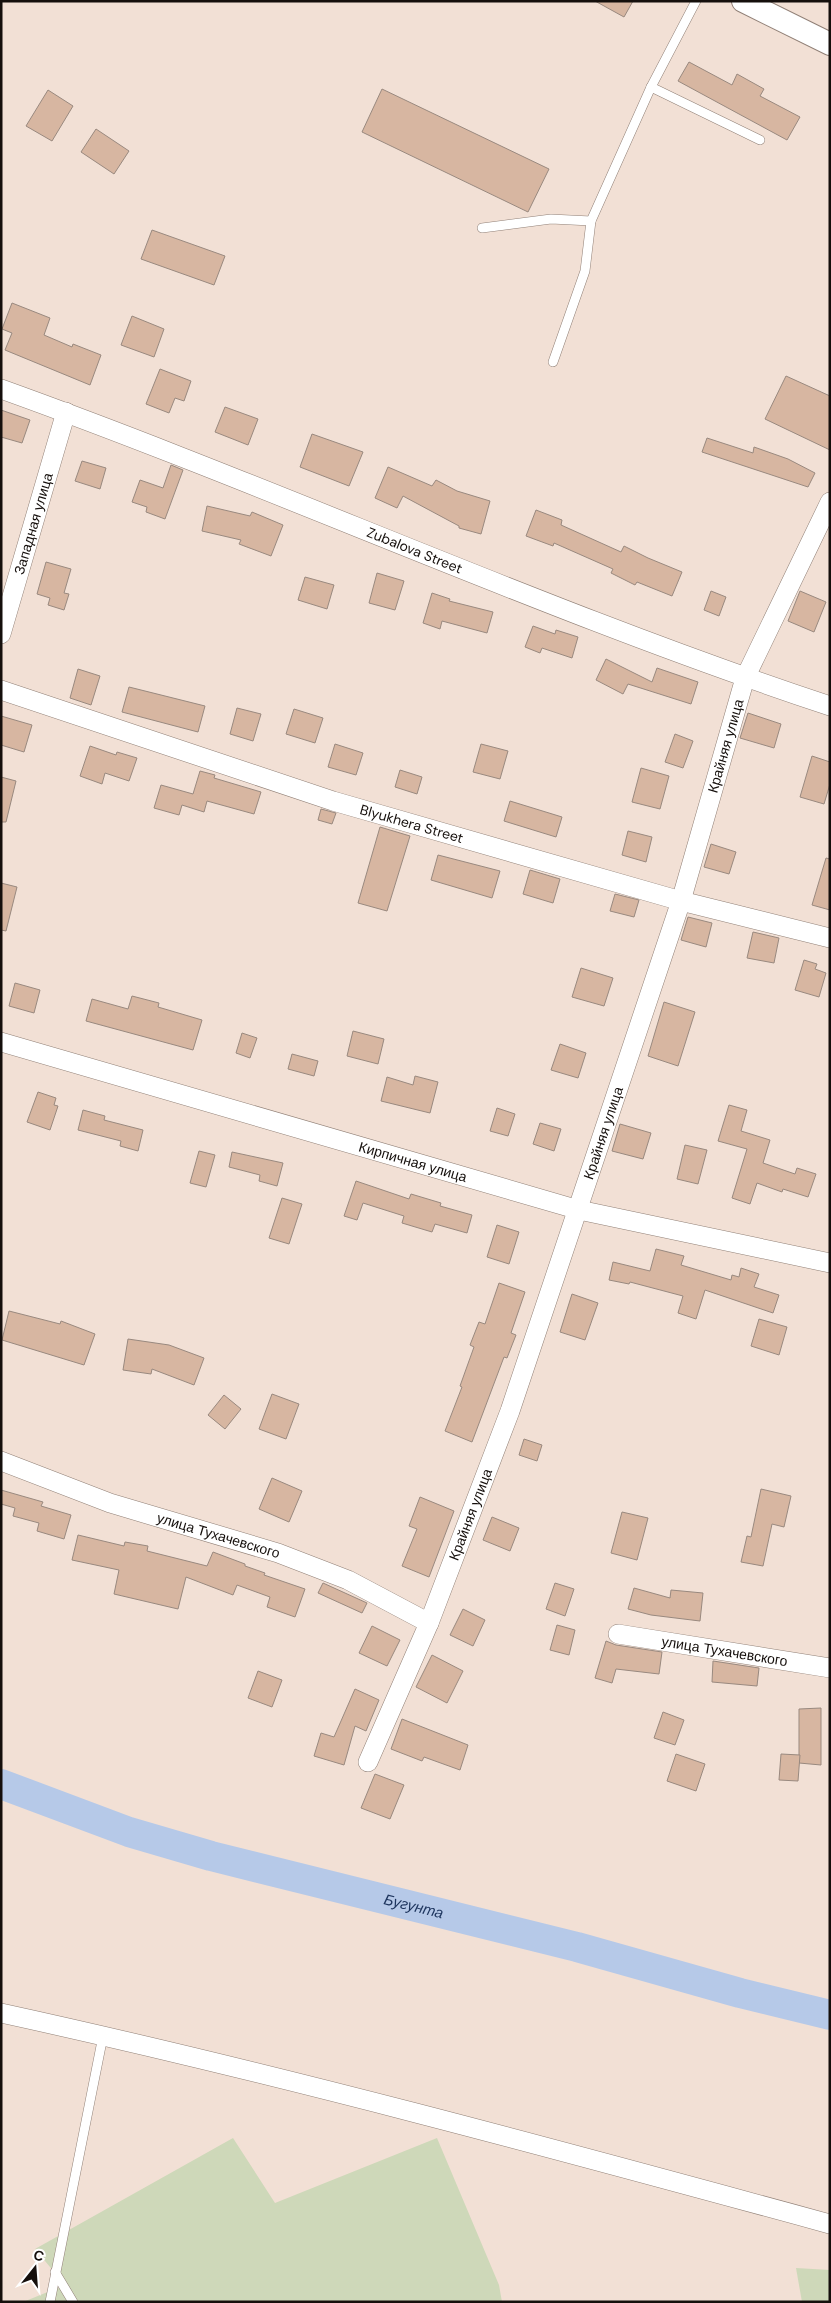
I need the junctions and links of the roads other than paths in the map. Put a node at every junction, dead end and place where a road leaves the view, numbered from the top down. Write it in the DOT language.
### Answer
graph roads {
  1 [pos="696,1"];
  2 [pos="743,1"];
  3 [pos="830,44"];
  4 [pos="651,87"];
  5 [pos="760,140"];
  6 [pos="591,221"];
  7 [pos="482,228"];
  8 [pos="553,362"];
  9 [pos="1,389"];
  10 [pos="66,412"];
  11 [pos="830,502"];
  12 [pos="1,634"];
  13 [pos="745,678"];
  14 [pos="1,690"];
  15 [pos="830,706"];
  16 [pos="681,901"];
  17 [pos="830,938"];
  18 [pos="1,1042"];
  19 [pos="579,1210"];
  20 [pos="830,1263"];
  21 [pos="1,1461"];
  22 [pos="429,1624"];
  23 [pos="618,1634"];
  24 [pos="830,1668"];
  25 [pos="368,1762"];
  26 [pos="1,2013"];
  27 [pos="103,2036"];
  28 [pos="830,2224"];
  29 [pos="55,2272"];
  30 [pos="50,2302"];
  31 [pos="73,2302"];
  1 -- 4 [label="lane"];
  2 -- 3 [label="street"];
  4 -- 5 [label="lane"];
  4 -- 6 [label="lane"];
  6 -- 7 [label="lane"];
  6 -- 8 [label="lane"];
  9 -- 10 [label="street, Zubalova Street"];
  10 -- 12 [label="street, Западная улица"];
  10 -- 13 [label="street, Zubalova Street"];
  11 -- 13 [label="street, Крайняя улица"];
  13 -- 15 [label="street, Zubalova Street"];
  13 -- 16 [label="street, Крайняя улица"];
  14 -- 16 [label="street, Blyukhera Street"];
  16 -- 17 [label="street, Blyukhera Street"];
  16 -- 19 [label="street, Крайняя улица"];
  18 -- 19 [label="street, Кирпичная улица"];
  19 -- 20 [label="street, Кирпичная улица"];
  19 -- 22 [label="street, Крайняя улица"];
  21 -- 22 [label="street, улица Тухачевского"];
  22 -- 25 [label="street, Крайняя улица"];
  23 -- 24 [label="street, улица Тухачевского"];
  26 -- 27 [label="street"];
  27 -- 28 [label="street"];
  27 -- 29 [label="lane"];
  29 -- 30 [label="lane"];
  29 -- 31 [label="lane"];
}
